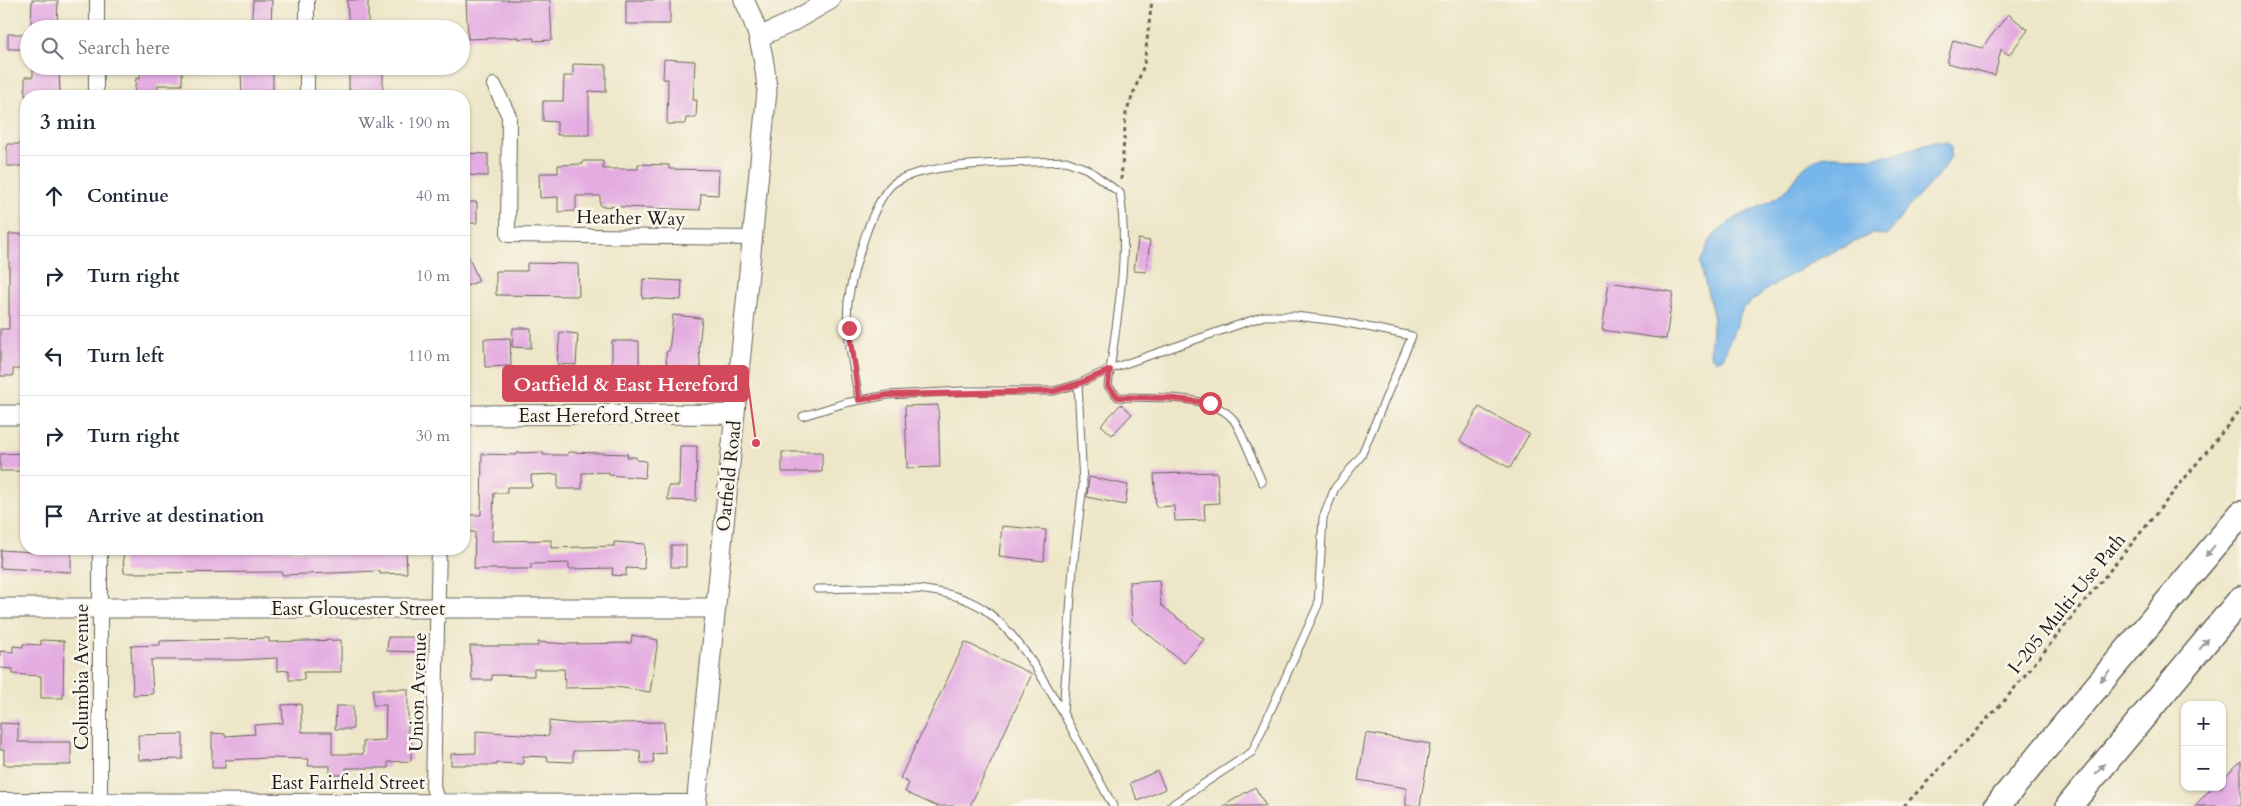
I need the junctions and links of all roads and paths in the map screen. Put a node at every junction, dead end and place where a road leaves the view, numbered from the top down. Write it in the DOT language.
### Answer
graph roads {
  1 [pos="97,0"];
  2 [pos="307,0"];
  3 [pos="744,0"];
  4 [pos="830,0"];
  5 [pos="1152,0"];
  6 [pos="96,20"];
  7 [pos="307,20"];
  8 [pos="759,37"];
  9 [pos="96,75"];
  10 [pos="307,75"];
  11 [pos="494,85"];
  12 [pos="96,90"];
  13 [pos="307,90"];
  14 [pos="1120,193"];
  15 [pos="753,238"];
  16 [pos="1110,370"];
  17 [pos="1078,384"];
  18 [pos="859,400"];
  19 [pos="2241,409"];
  20 [pos="734,414"];
  21 [pos="0,415"];
  22 [pos="20,415"];
  23 [pos="470,415"];
  24 [pos="803,416"];
  25 [pos="1262,482"];
  26 [pos="2241,514"];
  27 [pos="100,555"];
  28 [pos="439,555"];
  29 [pos="817,589"];
  30 [pos="2241,599"];
  31 [pos="0,608"];
  32 [pos="100,608"];
  33 [pos="438,608"];
  34 [pos="716,608"];
  35 [pos="1063,713"];
  36 [pos="0,800"];
  37 [pos="100,803"];
  38 [pos="439,804"];
  39 [pos="696,804"];
  40 [pos="1113,806"];
  41 [pos="1170,806"];
  42 [pos="1904,806"];
  43 [pos="1996,806"];
  44 [pos="2069,806"];
  1 -- 6 [label="street"];
  2 -- 7 [label="street"];
  3 -- 8 [label="street, Oatfield Road"];
  4 -- 8 [label="street"];
  5 -- 14 [label="path"];
  8 -- 15 [label="street, Oatfield Road"];
  9 -- 12 [label="street"];
  10 -- 13 [label="street"];
  11 -- 15 [label="street, Heather Way"];
  14 -- 16 [label="lane"];
  14 -- 18 [label="lane"];
  15 -- 20 [label="street, Oatfield Road"];
  16 -- 17 [label="lane"];
  16 -- 25 [label="lane"];
  16 -- 41 [label="lane"];
  17 -- 18 [label="lane"];
  17 -- 35 [label="lane"];
  18 -- 24 [label="lane"];
  19 -- 42 [label="path, I-205 Multi-Use Path"];
  20 -- 23 [label="street, East Hereford Street"];
  20 -- 34 [label="street, Oatfield Road"];
  21 -- 22 [label="street"];
  26 -- 43 [label="highway, one-way"];
  27 -- 32 [label="street, Columbia Avenue"];
  28 -- 33 [label="street, Union Avenue"];
  29 -- 35 [label="lane"];
  44 -- 30 [label="highway, one-way"];
  31 -- 32 [label="street, East Gloucester Street"];
  32 -- 33 [label="street, East Gloucester Street"];
  32 -- 37 [label="street, Columbia Avenue"];
  33 -- 34 [label="street, East Gloucester Street"];
  33 -- 38 [label="street, Union Avenue"];
  34 -- 39 [label="street, Oatfield Road"];
  35 -- 40 [label="lane"];
  36 -- 37 [label="street, East Fairfield Street"];
  37 -- 38 [label="street, East Fairfield Street"];
  38 -- 39 [label="street, East Fairfield Street"];
}
